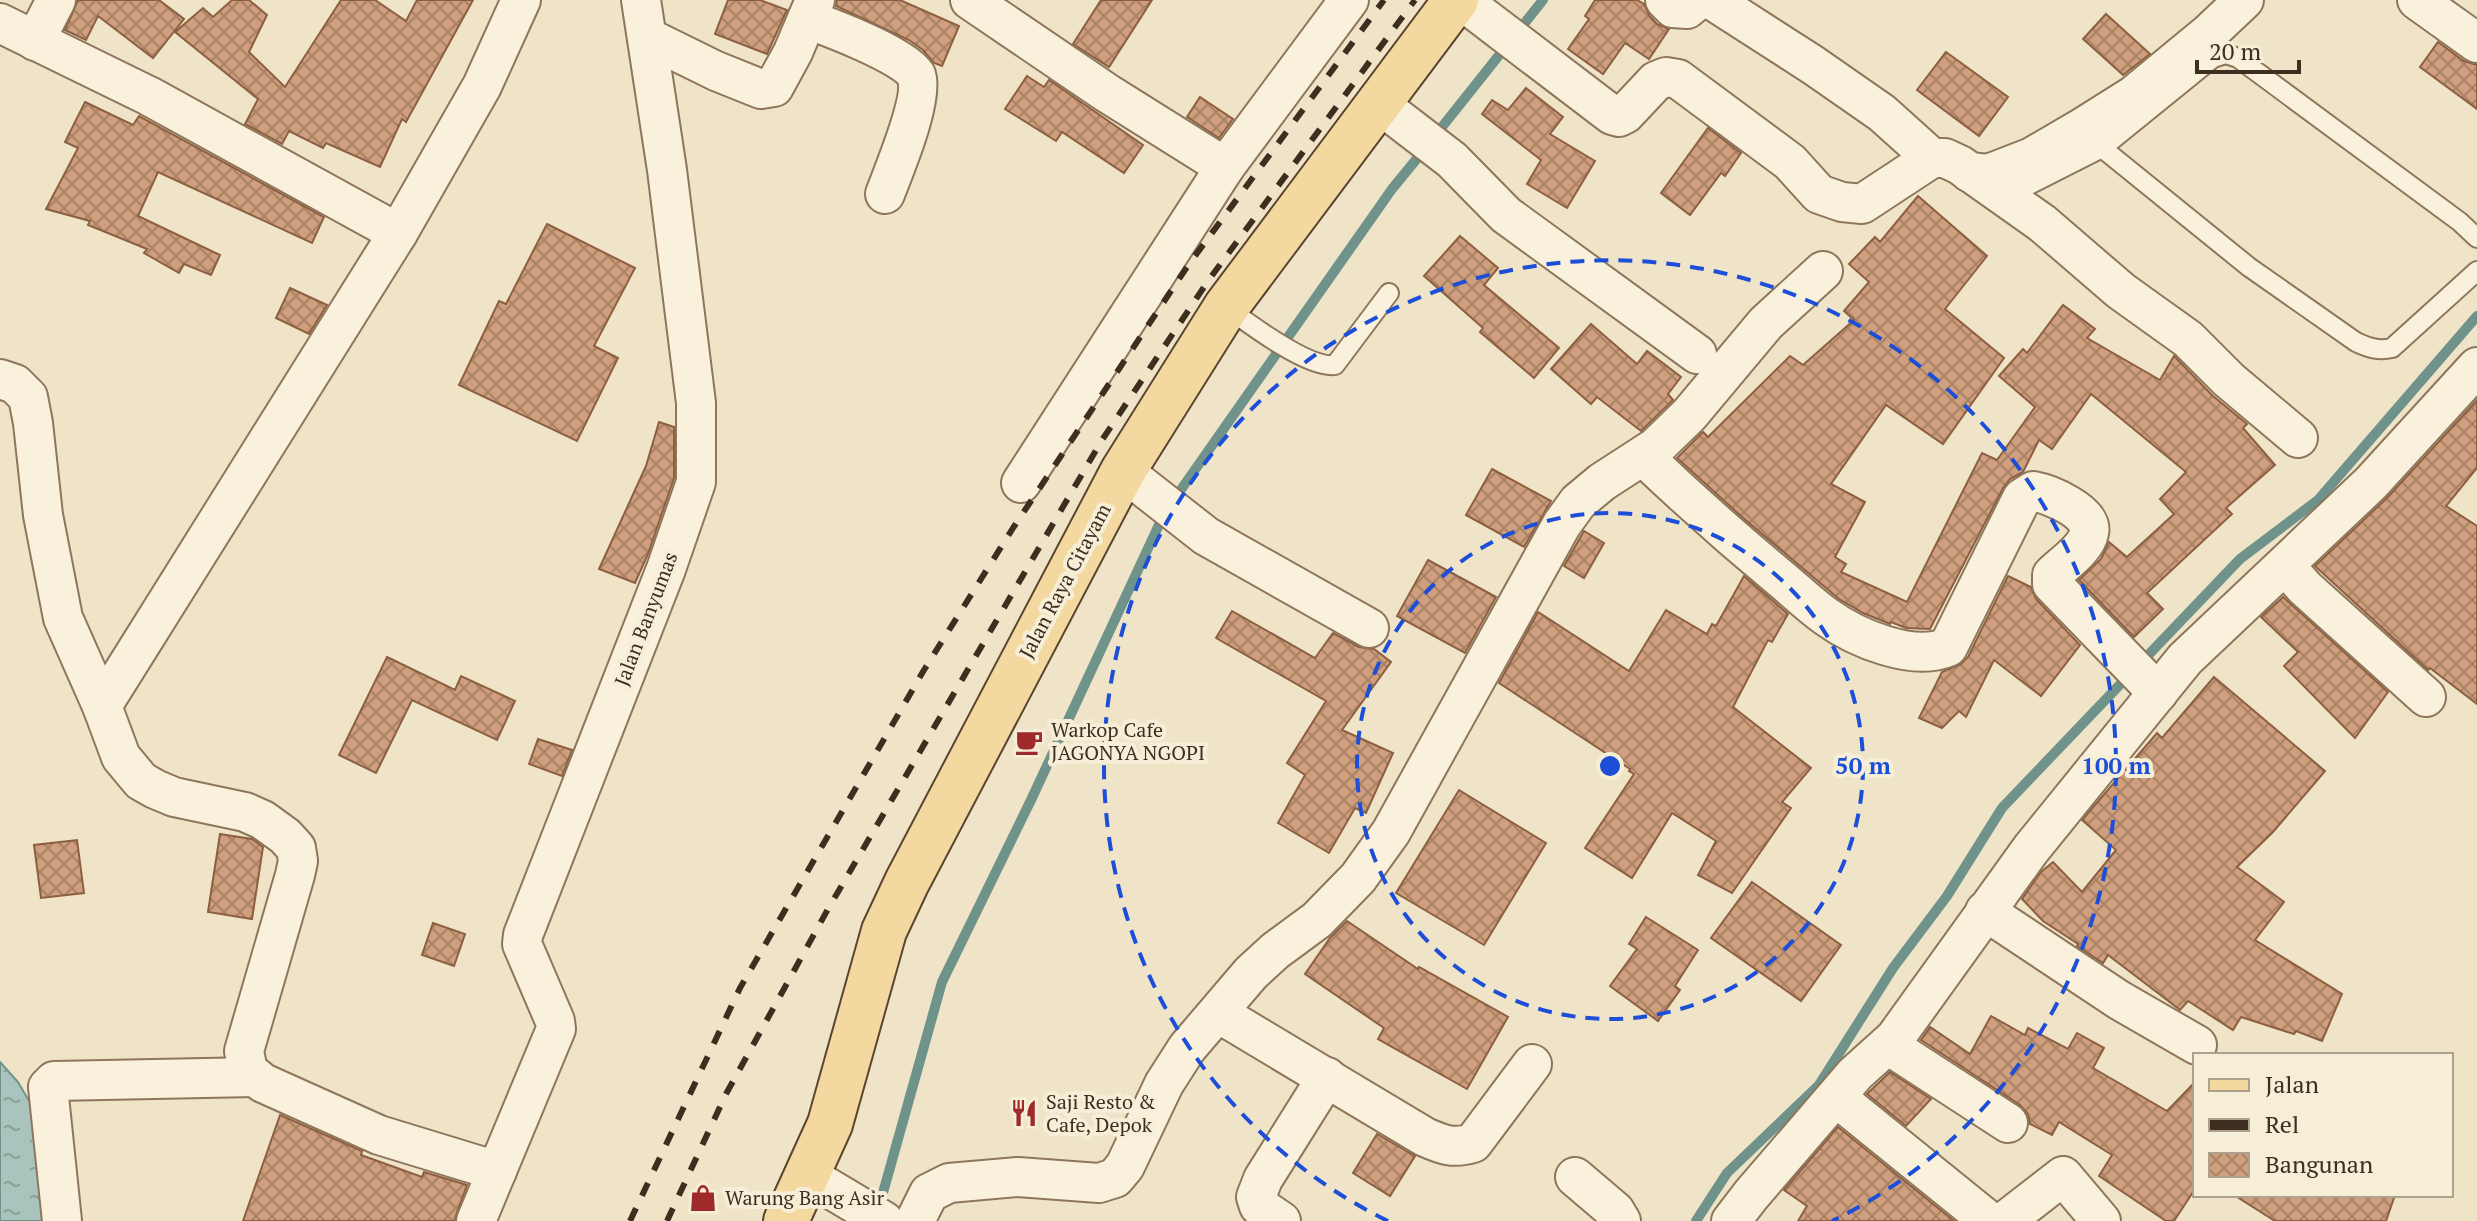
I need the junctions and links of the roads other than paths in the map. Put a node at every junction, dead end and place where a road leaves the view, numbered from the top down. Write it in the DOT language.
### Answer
graph roads {
  1 [pos="56,0"];
  2 [pos="521,0"];
  3 [pos="641,0"];
  4 [pos="970,0"];
  5 [pos="1349,0"];
  6 [pos="1665,0"];
  7 [pos="1698,0"];
  8 [pos="1712,0"];
  9 [pos="2244,0"];
  10 [pos="2417,0"];
  11 [pos="1467,6"];
  12 [pos="811,10"];
  13 [pos="0,23"];
  14 [pos="647,37"];
  15 [pos="35,41"];
  16 [pos="2477,43"];
  17 [pos="1389,112"];
  18 [pos="2102,148"];
  19 [pos="1932,158"];
  20 [pos="1225,167"];
  21 [pos="1969,172"];
  22 [pos="885,194"];
  23 [pos="2004,197"];
  24 [pos="398,233"];
  25 [pos="2477,238"];
  26 [pos="1823,271"];
  27 [pos="2477,271"];
  28 [pos="1389,293"];
  29 [pos="1226,307"];
  30 [pos="1697,354"];
  31 [pos="2477,367"];
  32 [pos="0,379"];
  33 [pos="2298,438"];
  34 [pos="1643,456"];
  35 [pos="1135,481"];
  36 [pos="1021,483"];
  37 [pos="2285,566"];
  38 [pos="1369,628"];
  39 [pos="2143,677"];
  40 [pos="2426,697"];
  41 [pos="102,706"];
  42 [pos="1985,911"];
  43 [pos="1218,1013"];
  44 [pos="1888,1045"];
  45 [pos="2197,1045"];
  46 [pos="1532,1064"];
  47 [pos="255,1077"];
  48 [pos="1327,1077"];
  49 [pos="1837,1098"];
  50 [pos="2008,1123"];
  51 [pos="497,1171"];
  52 [pos="1575,1177"];
  53 [pos="823,1184"];
  54 [pos="62,1221"];
  55 [pos="476,1221"];
  56 [pos="786,1221"];
  57 [pos="884,1221"];
  58 [pos="915,1221"];
  59 [pos="1281,1221"];
  60 [pos="1621,1221"];
  61 [pos="1731,1221"];
  62 [pos="1989,1221"];
  63 [pos="2005,1221"];
  64 [pos="2101,1221"];
  1 -- 15 [label="street"];
  2 -- 24 [label="street"];
  3 -- 14 [label="street, Jalan Banyumas"];
  4 -- 20 [label="street"];
  5 -- 20 [label="street"];
  6 -- 7 [label="street"];
  8 -- 19 [label="street"];
  9 -- 21 [label="street"];
  10 -- 16 [label="street"];
  11 -- 17 [label="main road, Jalan Raya Citayam"];
  11 -- 19 [label="street"];
  12 -- 14 [label="street"];
  12 -- 22 [label="street"];
  13 -- 15 [label="street"];
  14 -- 51 [label="street, Jalan Banyumas"];
  15 -- 24 [label="street"];
  17 -- 29 [label="main road, Jalan Raya Citayam"];
  17 -- 30 [label="street"];
  18 -- 23 [label="lane"];
  18 -- 25 [label="lane"];
  18 -- 27 [label="lane"];
  19 -- 21 [label="street"];
  20 -- 36 [label="street"];
  21 -- 23 [label="street"];
  23 -- 33 [label="street"];
  24 -- 41 [label="street"];
  26 -- 34 [label="street"];
  28 -- 29 [label="lane"];
  29 -- 35 [label="main road, Jalan Raya Citayam"];
  31 -- 37 [label="street"];
  32 -- 41 [label="street"];
  34 -- 39 [label="street"];
  34 -- 43 [label="street"];
  35 -- 38 [label="street"];
  35 -- 53 [label="main road, Jalan Raya Citayam"];
  37 -- 39 [label="street"];
  37 -- 40 [label="street"];
  39 -- 42 [label="street"];
  41 -- 47 [label="street"];
  42 -- 44 [label="street"];
  42 -- 45 [label="street"];
  43 -- 48 [label="street"];
  43 -- 58 [label="street"];
  44 -- 49 [label="street"];
  44 -- 50 [label="street"];
  46 -- 48 [label="street"];
  47 -- 51 [label="street"];
  47 -- 54 [label="street"];
  48 -- 59 [label="street"];
  49 -- 61 [label="street"];
  49 -- 62 [label="street"];
  51 -- 55 [label="street, Jalan Banyumas"];
  52 -- 60 [label="street"];
  53 -- 56 [label="main road, Jalan Raya Citayam"];
  53 -- 57 [label="street"];
  63 -- 64 [label="street"];
}
